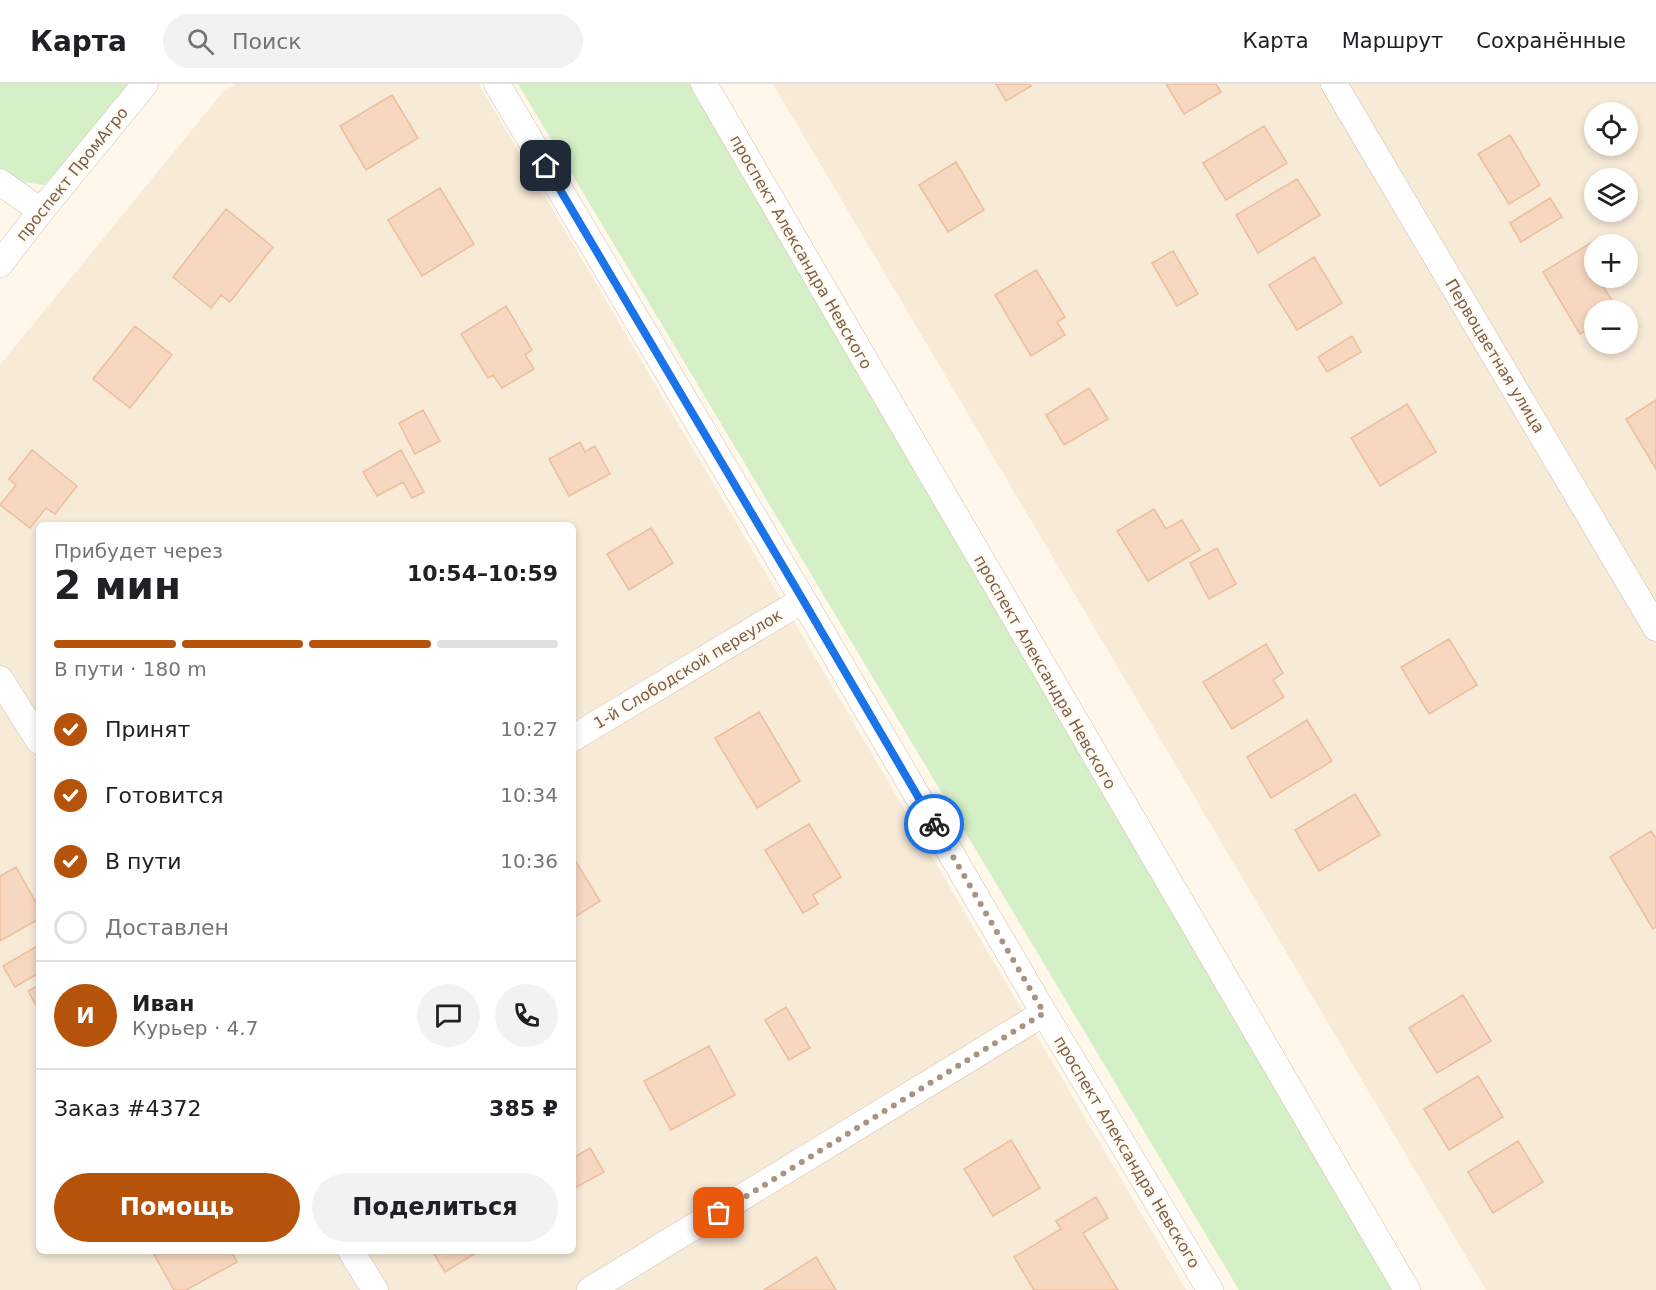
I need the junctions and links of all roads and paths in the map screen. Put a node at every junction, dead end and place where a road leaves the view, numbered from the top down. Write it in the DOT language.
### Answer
graph roads {
  1 [pos="145,84"];
  2 [pos="497,84"];
  3 [pos="704,84"];
  4 [pos="1334,84"];
  5 [pos="0,182"];
  6 [pos="41,211"];
  7 [pos="0,264"];
  8 [pos="803,600"];
  9 [pos="1656,628"];
  10 [pos="0,679"];
  11 [pos="36,736"];
  12 [pos="576,736"];
  13 [pos="1044,1013"];
  14 [pos="353,1254"];
  15 [pos="375,1290"];
  16 [pos="590,1290"];
  17 [pos="1209,1290"];
  18 [pos="1407,1290"];
  1 -- 6 [label="street, проспект ПромАгро"];
  2 -- 8 [label="street, проспект Александра Невского"];
  3 -- 18 [label="street, проспект Александра Невского"];
  4 -- 9 [label="street, Первоцветная улица"];
  5 -- 6 [label="street"];
  6 -- 7 [label="street, проспект ПромАгро"];
  8 -- 12 [label="street, 1-й Слободской переулок"];
  8 -- 13 [label="street, проспект Александра Невского"];
  10 -- 11 [label="street"];
  13 -- 16 [label="street"];
  13 -- 17 [label="street, проспект Александра Невского"];
  14 -- 15 [label="street"];
}
